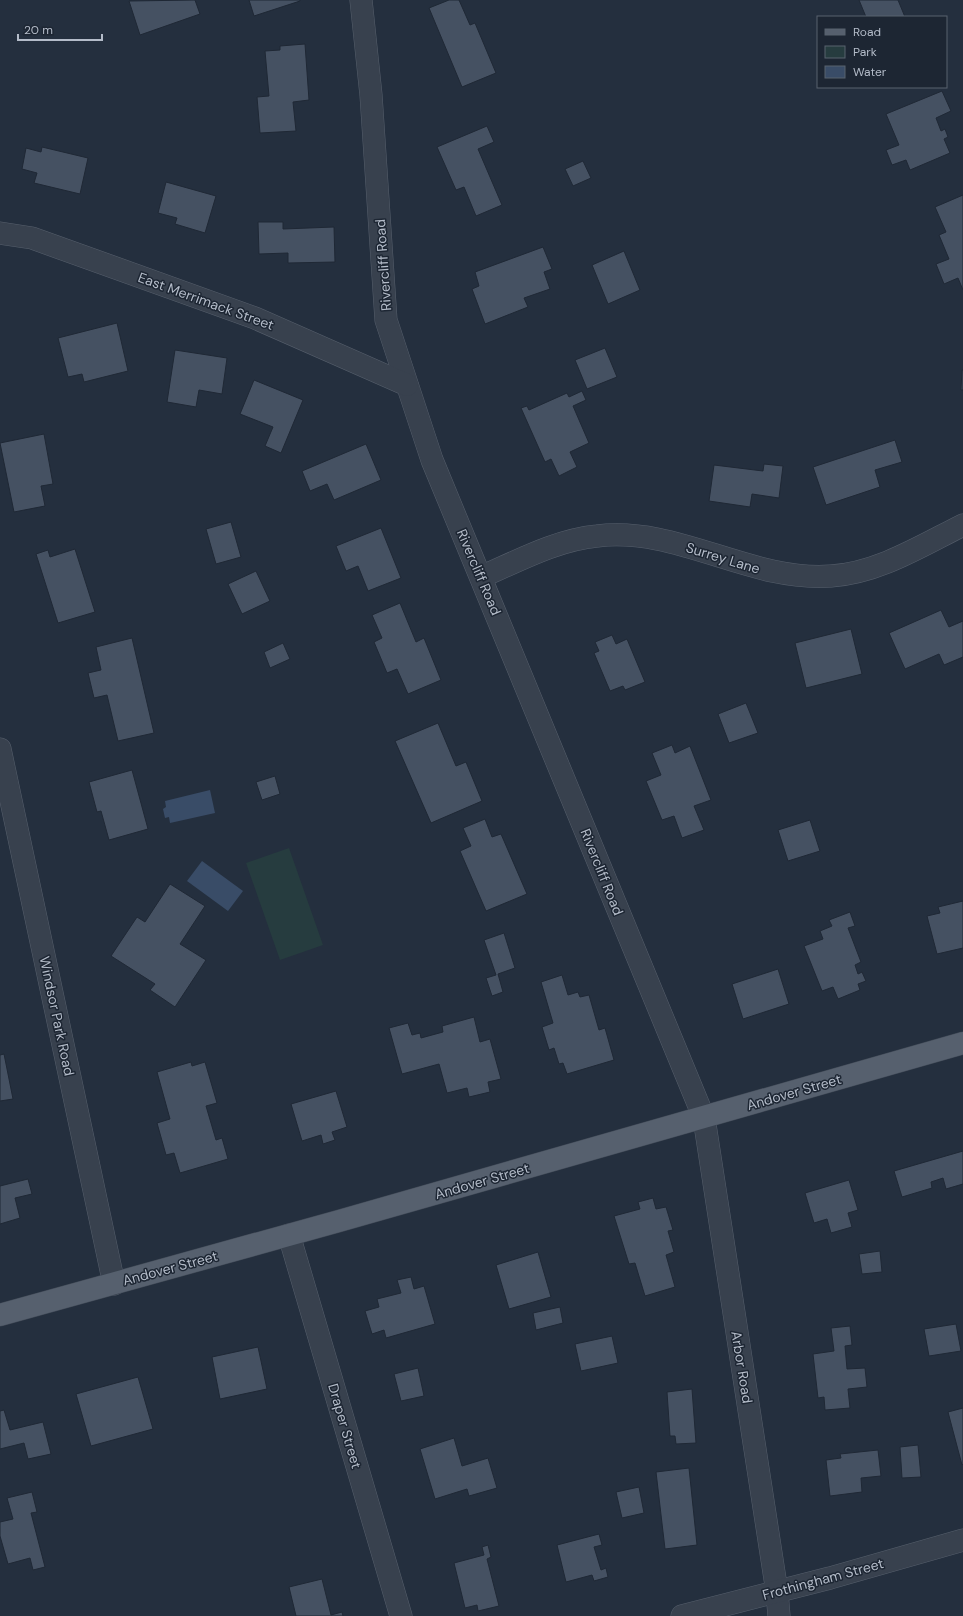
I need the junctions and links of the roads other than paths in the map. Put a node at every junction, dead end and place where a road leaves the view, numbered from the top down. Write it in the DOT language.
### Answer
graph roads {
  1 [pos="361,0"];
  2 [pos="0,233"];
  3 [pos="408,385"];
  4 [pos="963,526"];
  5 [pos="481,577"];
  6 [pos="0,749"];
  7 [pos="963,1043"];
  8 [pos="704,1118"];
  9 [pos="289,1235"];
  10 [pos="114,1284"];
  11 [pos="0,1315"];
  12 [pos="963,1540"];
  13 [pos="777,1592"];
  14 [pos="401,1616"];
  15 [pos="682,1616"];
  16 [pos="779,1616"];
  1 -- 3 [label="street, Rivercliff Road"];
  2 -- 3 [label="street, East Merrimack Street"];
  3 -- 5 [label="street, Rivercliff Road"];
  4 -- 5 [label="street, Surrey Lane"];
  5 -- 8 [label="street, Rivercliff Road"];
  6 -- 10 [label="street, Windsor Park Road"];
  7 -- 8 [label="main road, Andover Street"];
  8 -- 9 [label="main road, Andover Street"];
  8 -- 13 [label="street, Arbor Road"];
  9 -- 10 [label="main road, Andover Street"];
  9 -- 14 [label="street, Draper Street"];
  10 -- 11 [label="main road, Andover Street"];
  12 -- 13 [label="street, Frothingham Street"];
  13 -- 15 [label="street, Frothingham Street"];
  13 -- 16 [label="street, Arbor Road"];
}
